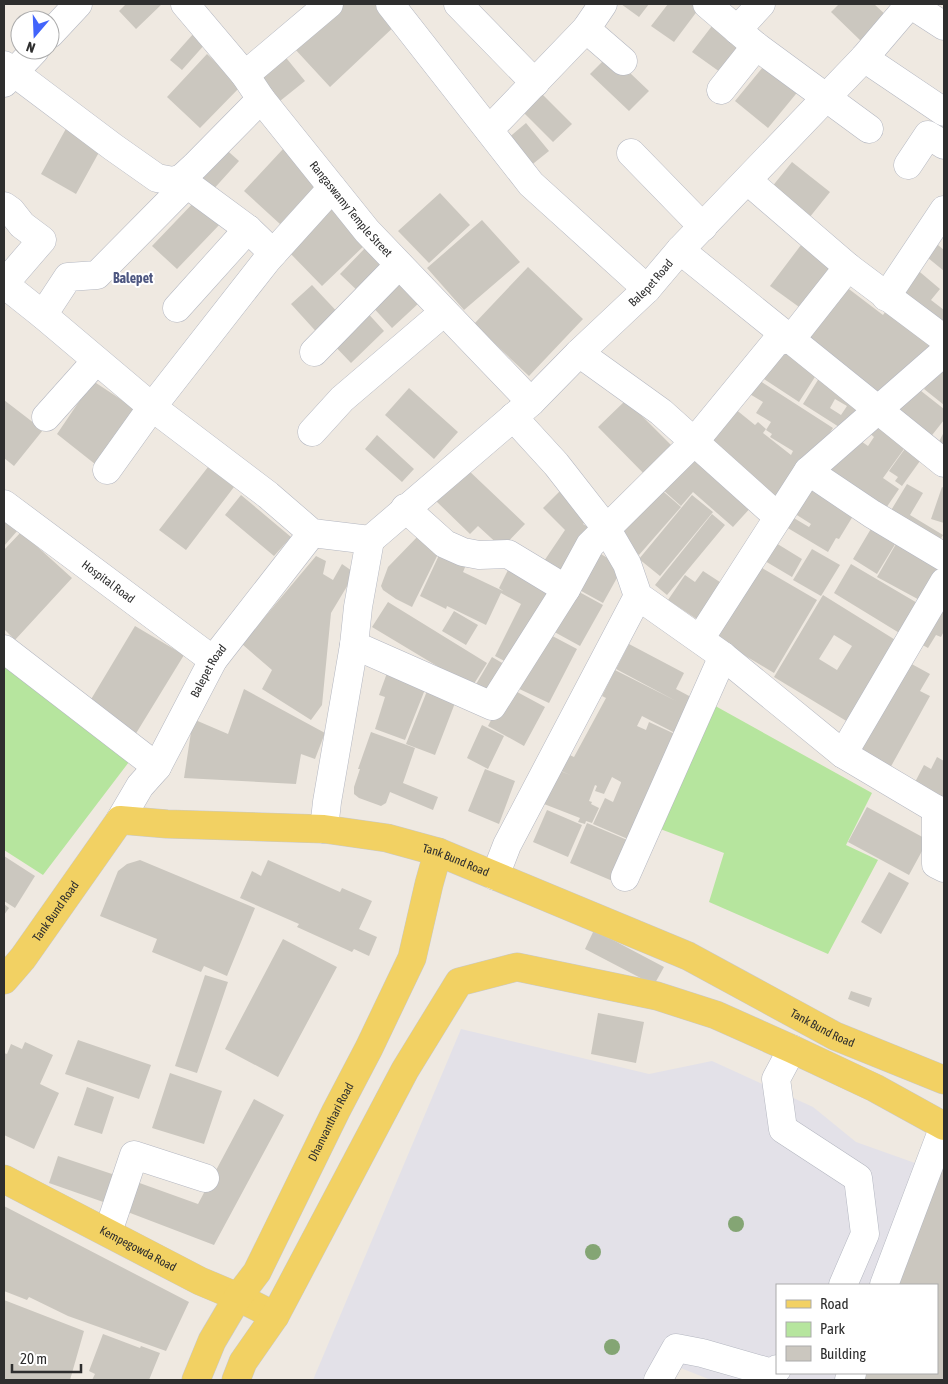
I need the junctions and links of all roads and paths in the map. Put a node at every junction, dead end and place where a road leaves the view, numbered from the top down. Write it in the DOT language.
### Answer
graph roads {
  1 [pos="185,4"];
  2 [pos="390,4"];
  3 [pos="458,4"];
  4 [pos="603,4"];
  5 [pos="707,4"];
  6 [pos="761,4"];
  7 [pos="910,4"];
  8 [pos="317,8"];
  9 [pos="944,26"];
  10 [pos="586,29"];
  11 [pos="747,38"];
  12 [pos="864,58"];
  13 [pos="23,60"];
  14 [pos="623,61"];
  15 [pos="7,74"];
  16 [pos="245,75"];
  17 [pos="535,83"];
  18 [pos="722,90"];
  19 [pos="827,97"];
  20 [pos="261,99"];
  21 [pos="944,112"];
  22 [pos="869,129"];
  23 [pos="489,130"];
  24 [pos="944,145"];
  25 [pos="631,152"];
  26 [pos="908,165"];
  27 [pos="185,181"];
  28 [pos="748,181"];
  29 [pos="332,188"];
  30 [pos="4,206"];
  31 [pos="944,210"];
  32 [pos="703,227"];
  33 [pos="248,229"];
  34 [pos="680,250"];
  35 [pos="273,253"];
  36 [pos="399,265"];
  37 [pos="848,267"];
  38 [pos="647,289"];
  39 [pos="6,291"];
  40 [pos="886,297"];
  41 [pos="177,308"];
  42 [pos="444,312"];
  43 [pos="43,315"];
  44 [pos="792,338"];
  45 [pos="944,339"];
  46 [pos="314,352"];
  47 [pos="944,352"];
  48 [pos="579,353"];
  49 [pos="96,360"];
  50 [pos="152,407"];
  51 [pos="522,409"];
  52 [pos="880,410"];
  53 [pos="46,417"];
  54 [pos="312,432"];
  55 [pos="694,442"];
  56 [pos="944,463"];
  57 [pos="107,470"];
  58 [pos="808,471"];
  59 [pos="4,504"];
  60 [pos="404,508"];
  61 [pos="778,517"];
  62 [pos="606,528"];
  63 [pos="312,533"];
  64 [pos="370,540"];
  65 [pos="944,558"];
  66 [pos="944,582"];
  67 [pos="566,588"];
  68 [pos="638,596"];
  69 [pos="700,639"];
  70 [pos="354,645"];
  71 [pos="4,649"];
  72 [pos="723,656"];
  73 [pos="213,660"];
  74 [pos="843,754"];
  75 [pos="157,767"];
  76 [pos="940,811"];
  77 [pos="120,820"];
  78 [pos="324,829"];
  79 [pos="438,852"];
  80 [pos="944,868"];
  81 [pos="495,876"];
  82 [pos="625,877"];
  83 [pos="4,980"];
  84 [pos="369,1048"];
  85 [pos="792,1049"];
  86 [pos="405,1070"];
  87 [pos="944,1080"];
  88 [pos="944,1126"];
  89 [pos="205,1178"];
  90 [pos="4,1179"];
  91 [pos="108,1232"];
  92 [pos="843,1284"];
  93 [pos="884,1284"];
  94 [pos="238,1297"];
  95 [pos="275,1316"];
  96 [pos="776,1370"];
  97 [pos="196,1380"];
  98 [pos="236,1380"];
  99 [pos="658,1380"];
  1 -- 16 [label="street, Rangaswamy Temple Street"];
  2 -- 23 [label="street"];
  3 -- 17 [label="street"];
  4 -- 10 [label="street"];
  5 -- 11 [label="street"];
  6 -- 11 [label="street"];
  7 -- 9 [label="street"];
  7 -- 12 [label="street, Balepet Road"];
  8 -- 16 [label="street"];
  10 -- 14 [label="street"];
  10 -- 17 [label="street"];
  11 -- 18 [label="street"];
  11 -- 19 [label="street"];
  12 -- 19 [label="street, Balepet Road"];
  12 -- 21 [label="street"];
  13 -- 15 [label="street"];
  15 -- 27 [label="street"];
  16 -- 20 [label="street, Rangaswamy Temple Street"];
  17 -- 23 [label="street"];
  19 -- 22 [label="street"];
  19 -- 28 [label="street, Balepet Road"];
  20 -- 27 [label="street"];
  20 -- 29 [label="street, Rangaswamy Temple Street"];
  23 -- 38 [label="street"];
  24 -- 26 [label="street"];
  25 -- 32 [label="street"];
  27 -- 33 [label="street"];
  27 -- 43 [label="street"];
  28 -- 32 [label="street, Balepet Road"];
  28 -- 37 [label="street"];
  29 -- 35 [label="street"];
  29 -- 36 [label="street, Rangaswamy Temple Street"];
  30 -- 39 [label="street"];
  31 -- 40 [label="street"];
  32 -- 34 [label="street, Balepet Road"];
  33 -- 35 [label="street"];
  33 -- 41 [label="street"];
  34 -- 38 [label="street, Balepet Road"];
  34 -- 44 [label="street"];
  35 -- 50 [label="street"];
  36 -- 42 [label="street, Rangaswamy Temple Street"];
  36 -- 46 [label="street"];
  37 -- 40 [label="street"];
  37 -- 44 [label="street"];
  38 -- 48 [label="street, Balepet Road"];
  39 -- 43 [label="street"];
  40 -- 45 [label="street"];
  42 -- 51 [label="street, Rangaswamy Temple Street"];
  42 -- 54 [label="street"];
  43 -- 49 [label="street"];
  44 -- 52 [label="street"];
  44 -- 55 [label="street"];
  47 -- 52 [label="street"];
  48 -- 51 [label="street, Balepet Road"];
  48 -- 55 [label="street"];
  49 -- 50 [label="street"];
  49 -- 53 [label="street"];
  50 -- 57 [label="street"];
  50 -- 63 [label="street"];
  51 -- 60 [label="street, Balepet Road"];
  51 -- 62 [label="street, Rangaswamy Temple Street"];
  52 -- 56 [label="street"];
  52 -- 58 [label="street"];
  55 -- 61 [label="street"];
  55 -- 62 [label="street"];
  58 -- 61 [label="street"];
  58 -- 65 [label="street"];
  59 -- 73 [label="street, Hospital Road"];
  60 -- 64 [label="street, Balepet Road"];
  60 -- 67 [label="street"];
  61 -- 69 [label="street"];
  62 -- 67 [label="street"];
  62 -- 68 [label="street, Rangaswamy Temple Street"];
  63 -- 64 [label="street"];
  63 -- 73 [label="street, Balepet Road"];
  64 -- 70 [label="street"];
  66 -- 74 [label="street"];
  67 -- 70 [label="street"];
  68 -- 69 [label="street"];
  68 -- 81 [label="street"];
  69 -- 72 [label="street"];
  70 -- 78 [label="street"];
  71 -- 75 [label="street"];
  72 -- 74 [label="street"];
  72 -- 82 [label="street"];
  73 -- 75 [label="street, Balepet Road"];
  74 -- 76 [label="street"];
  75 -- 77 [label="street, Balepet Road"];
  76 -- 80 [label="street"];
  77 -- 78 [label="main road, Tank Bund Road"];
  77 -- 83 [label="main road, Tank Bund Road"];
  78 -- 79 [label="main road, Tank Bund Road"];
  79 -- 81 [label="main road, Tank Bund Road"];
  79 -- 84 [label="main road, Dhanvanthari Road"];
  81 -- 87 [label="main road, Tank Bund Road"];
  84 -- 86 [label="main road"];
  84 -- 94 [label="main road, Dhanvanthari Road"];
  85 -- 86 [label="main road"];
  85 -- 88 [label="main road"];
  85 -- 92 [label="street"];
  86 -- 95 [label="main road"];
  88 -- 93 [label="street"];
  89 -- 91 [label="street"];
  90 -- 91 [label="main road, Kempegowda Road"];
  91 -- 94 [label="main road, Kempegowda Road"];
  94 -- 95 [label="main road, Kempegowda Road"];
  94 -- 97 [label="main road, Dhanvanthari Road"];
  95 -- 98 [label="main road"];
  96 -- 99 [label="street"];
}
